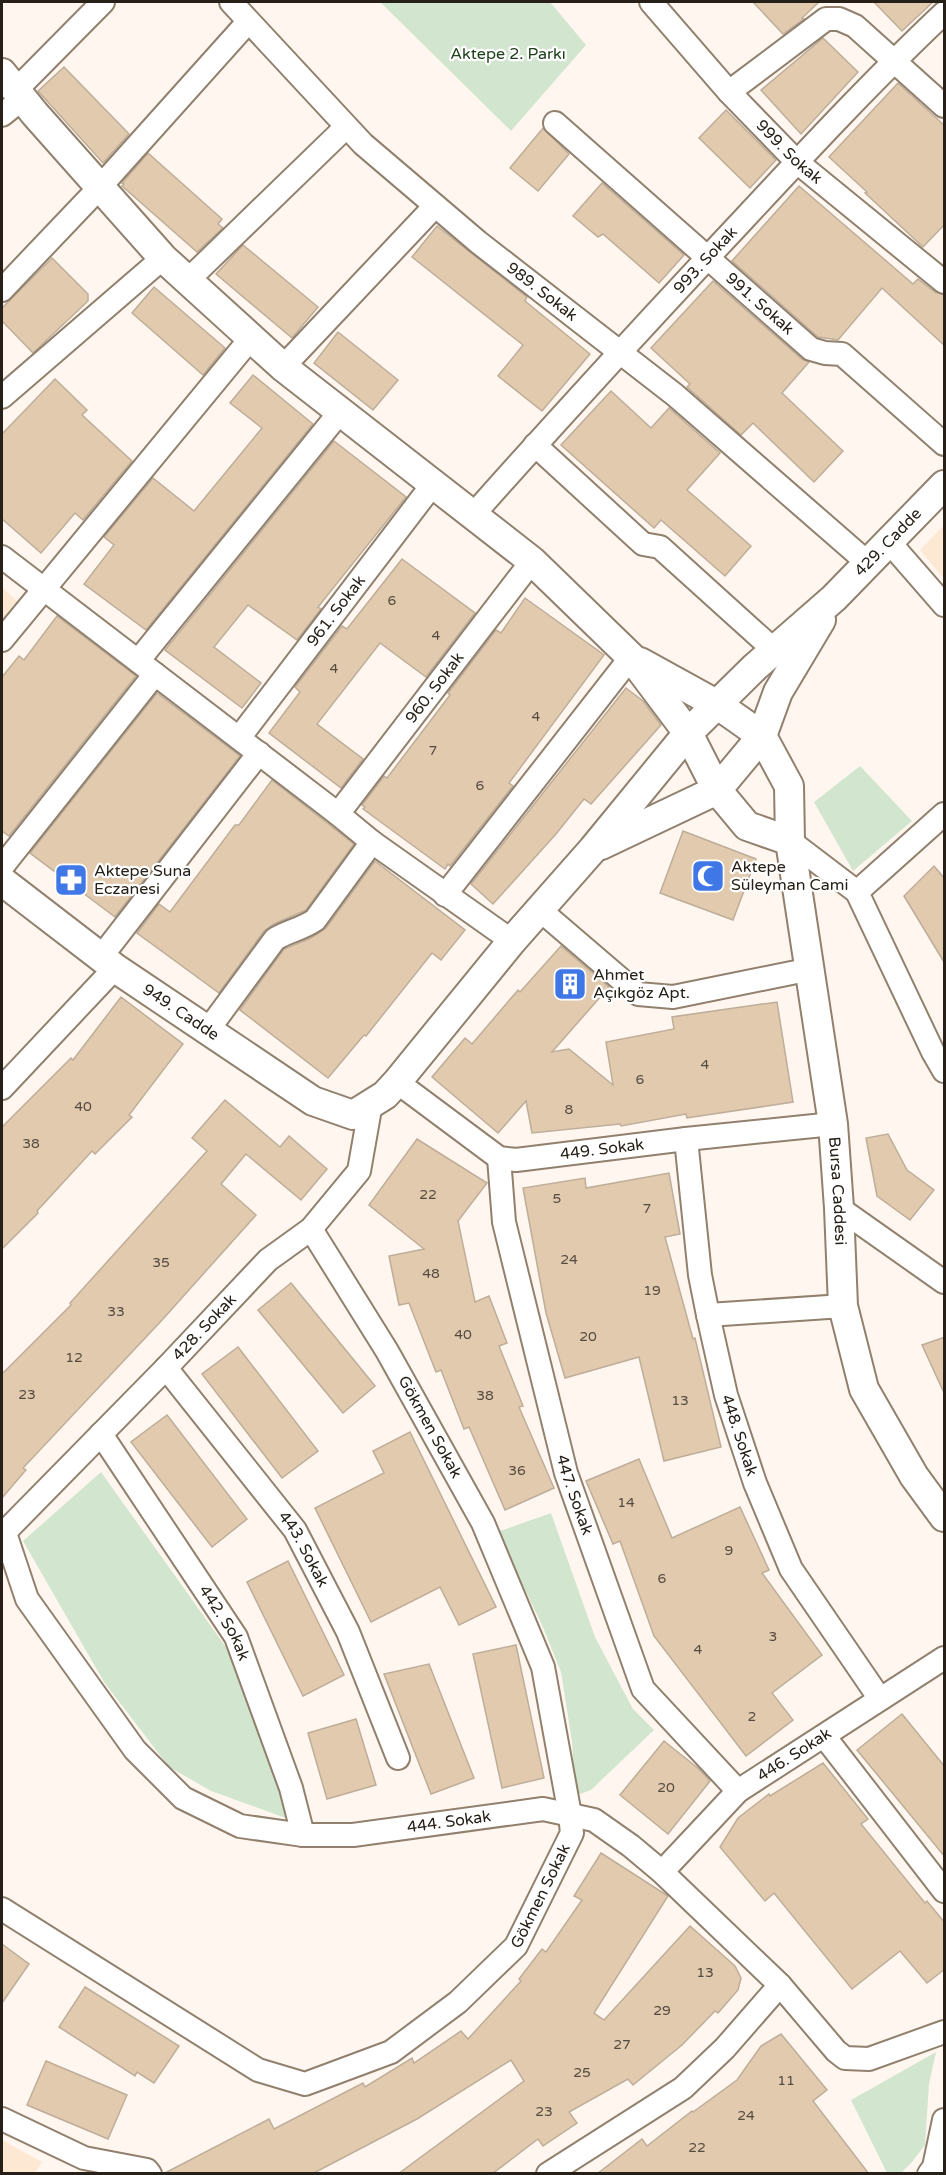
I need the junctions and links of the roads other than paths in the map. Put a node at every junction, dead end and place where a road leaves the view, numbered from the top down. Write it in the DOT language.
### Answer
graph roads {
  1 [pos="103,2"];
  2 [pos="231,2"];
  3 [pos="651,2"];
  4 [pos="945,13"];
  5 [pos="248,22"];
  6 [pos="893,61"];
  7 [pos="729,92"];
  8 [pos="10,94"];
  9 [pos="945,106"];
  10 [pos="555,123"];
  11 [pos="346,127"];
  12 [pos="796,162"];
  13 [pos="100,187"];
  14 [pos="435,206"];
  15 [pos="163,258"];
  16 [pos="707,258"];
  17 [pos="188,280"];
  18 [pos="945,282"];
  19 [pos="2,290"];
  20 [pos="251,338"];
  21 [pos="620,351"];
  22 [pos="283,367"];
  23 [pos="2,397"];
  24 [pos="340,412"];
  25 [pos="945,444"];
  26 [pos="535,445"];
  27 [pos="433,484"];
  28 [pos="945,485"];
  29 [pos="473,515"];
  30 [pos="890,543"];
  31 [pos="2,557"];
  32 [pos="532,561"];
  33 [pos="869,564"];
  34 [pos="47,592"];
  35 [pos="834,598"];
  36 [pos="945,605"];
  37 [pos="2,640"];
  38 [pos="774,650"];
  39 [pos="2,657"];
  40 [pos="631,657"];
  41 [pos="147,667"];
  42 [pos="718,705"];
  43 [pos="688,733"];
  44 [pos="762,736"];
  45 [pos="239,738"];
  46 [pos="259,753"];
  47 [pos="717,790"];
  48 [pos="339,814"];
  49 [pos="945,814"];
  50 [pos="790,841"];
  51 [pos="372,842"];
  52 [pos="593,849"];
  53 [pos="2,867"];
  54 [pos="2,881"];
  55 [pos="857,892"];
  56 [pos="445,895"];
  57 [pos="540,910"];
  58 [pos="512,941"];
  59 [pos="108,962"];
  60 [pos="811,969"];
  61 [pos="207,1030"];
  62 [pos="945,1071"];
  63 [pos="397,1082"];
  64 [pos="2,1088"];
  65 [pos="371,1103"];
  66 [pos="833,1124"];
  67 [pos="686,1139"];
  68 [pos="499,1158"];
  69 [pos="839,1208"];
  70 [pos="311,1229"];
  71 [pos="945,1282"];
  72 [pos="843,1306"];
  73 [pos="708,1315"];
  74 [pos="166,1368"];
  75 [pos="101,1434"];
  76 [pos="945,1517"];
  77 [pos="3,1534"];
  78 [pos="945,1658"];
  79 [pos="880,1699"];
  80 [pos="824,1736"];
  81 [pos="398,1758"];
  82 [pos="738,1791"];
  83 [pos="570,1815"];
  84 [pos="303,1835"];
  85 [pos="662,1872"];
  86 [pos="945,1891"];
  87 [pos="2,1909"];
  88 [pos="780,1985"];
  89 [pos="945,2032"];
  90 [pos="2,2119"];
  91 [pos="945,2120"];
  92 [pos="117,2169"];
  93 [pos="150,2174"];
  94 [pos="548,2174"];
  95 [pos="929,2174"];
  1 -- 8 [label="street"];
  2 -- 5 [label="street, 989. Sokak"];
  3 -- 7 [label="street, 999. Sokak"];
  4 -- 6 [label="street, 993. Sokak"];
  5 -- 11 [label="street, 989. Sokak"];
  5 -- 13 [label="street"];
  6 -- 7 [label="street"];
  6 -- 9 [label="street"];
  6 -- 12 [label="street, 993. Sokak"];
  7 -- 12 [label="street, 999. Sokak"];
  8 -- 13 [label="street"];
  10 -- 16 [label="street, 991. Sokak"];
  11 -- 14 [label="street, 989. Sokak"];
  11 -- 17 [label="street"];
  12 -- 16 [label="street, 993. Sokak"];
  12 -- 18 [label="street, 999. Sokak"];
  13 -- 15 [label="street"];
  13 -- 19 [label="street"];
  14 -- 21 [label="street, 989. Sokak"];
  14 -- 22 [label="street"];
  15 -- 17 [label="street"];
  15 -- 23 [label="street"];
  16 -- 21 [label="street, 993. Sokak"];
  16 -- 25 [label="street, 991. Sokak"];
  17 -- 20 [label="street"];
  20 -- 22 [label="street"];
  20 -- 34 [label="street"];
  21 -- 26 [label="street, 993. Sokak"];
  21 -- 33 [label="street, 989. Sokak"];
  22 -- 24 [label="street"];
  24 -- 27 [label="street"];
  24 -- 41 [label="street"];
  26 -- 29 [label="street, 993. Sokak"];
  26 -- 38 [label="street"];
  27 -- 29 [label="street"];
  27 -- 45 [label="street, 961. Sokak"];
  28 -- 30 [label="street, 429. Cadde"];
  29 -- 32 [label="street"];
  30 -- 33 [label="street, 429. Cadde"];
  30 -- 36 [label="street"];
  31 -- 34 [label="street"];
  32 -- 40 [label="street"];
  32 -- 48 [label="street, 960. Sokak"];
  33 -- 35 [label="street, 429. Cadde"];
  34 -- 37 [label="street"];
  34 -- 39 [label="street"];
  34 -- 41 [label="street"];
  35 -- 38 [label="street"];
  35 -- 44 [label="street"];
  38 -- 42 [label="street"];
  40 -- 42 [label="street"];
  40 -- 43 [label="street"];
  40 -- 56 [label="street"];
  41 -- 45 [label="street"];
  41 -- 53 [label="street"];
  42 -- 43 [label="street"];
  42 -- 44 [label="street"];
  43 -- 47 [label="street"];
  43 -- 52 [label="street"];
  44 -- 47 [label="street"];
  44 -- 50 [label="street, Bursa Caddesi"];
  45 -- 46 [label="street"];
  46 -- 48 [label="street"];
  46 -- 59 [label="street"];
  47 -- 50 [label="street"];
  47 -- 52 [label="street"];
  48 -- 51 [label="street"];
  49 -- 55 [label="street"];
  50 -- 55 [label="street"];
  50 -- 60 [label="street, Bursa Caddesi"];
  51 -- 56 [label="street"];
  51 -- 61 [label="street"];
  52 -- 57 [label="street"];
  54 -- 59 [label="street, 949. Cadde"];
  55 -- 62 [label="street"];
  56 -- 58 [label="street"];
  57 -- 58 [label="street"];
  57 -- 60 [label="street"];
  58 -- 63 [label="street"];
  59 -- 61 [label="street, 949. Cadde"];
  59 -- 64 [label="street"];
  60 -- 66 [label="street, Bursa Caddesi"];
  61 -- 65 [label="street, 949. Cadde"];
  63 -- 65 [label="street"];
  63 -- 68 [label="street"];
  65 -- 70 [label="street, 428. Sokak"];
  66 -- 67 [label="street, 449. Sokak"];
  66 -- 69 [label="street, Bursa Caddesi"];
  67 -- 68 [label="street, 449. Sokak"];
  67 -- 73 [label="street, 448. Sokak"];
  68 -- 82 [label="street, 447. Sokak"];
  69 -- 71 [label="street"];
  69 -- 72 [label="street, Bursa Caddesi"];
  70 -- 74 [label="street, 428. Sokak"];
  70 -- 83 [label="street, Gökmen Sokak"];
  72 -- 73 [label="street"];
  72 -- 76 [label="street, Bursa Caddesi"];
  73 -- 79 [label="street, 448. Sokak"];
  74 -- 75 [label="street, 428. Sokak"];
  74 -- 81 [label="street, 443. Sokak"];
  75 -- 77 [label="street, 428. Sokak"];
  75 -- 84 [label="street, 442. Sokak"];
  77 -- 84 [label="street, 444. Sokak"];
  78 -- 79 [label="street, 446. Sokak"];
  79 -- 80 [label="street, 446. Sokak"];
  80 -- 82 [label="street, 446. Sokak"];
  80 -- 86 [label="street"];
  82 -- 85 [label="street, 446. Sokak"];
  83 -- 84 [label="street, 444. Sokak"];
  83 -- 85 [label="street, 444. Sokak"];
  83 -- 87 [label="street, Gökmen Sokak"];
  85 -- 88 [label="street, 444. Sokak"];
  88 -- 89 [label="street, 444. Sokak"];
  88 -- 94 [label="street"];
  90 -- 92 [label="street"];
  91 -- 95 [label="street"];
  92 -- 93 [label="street"];
}
